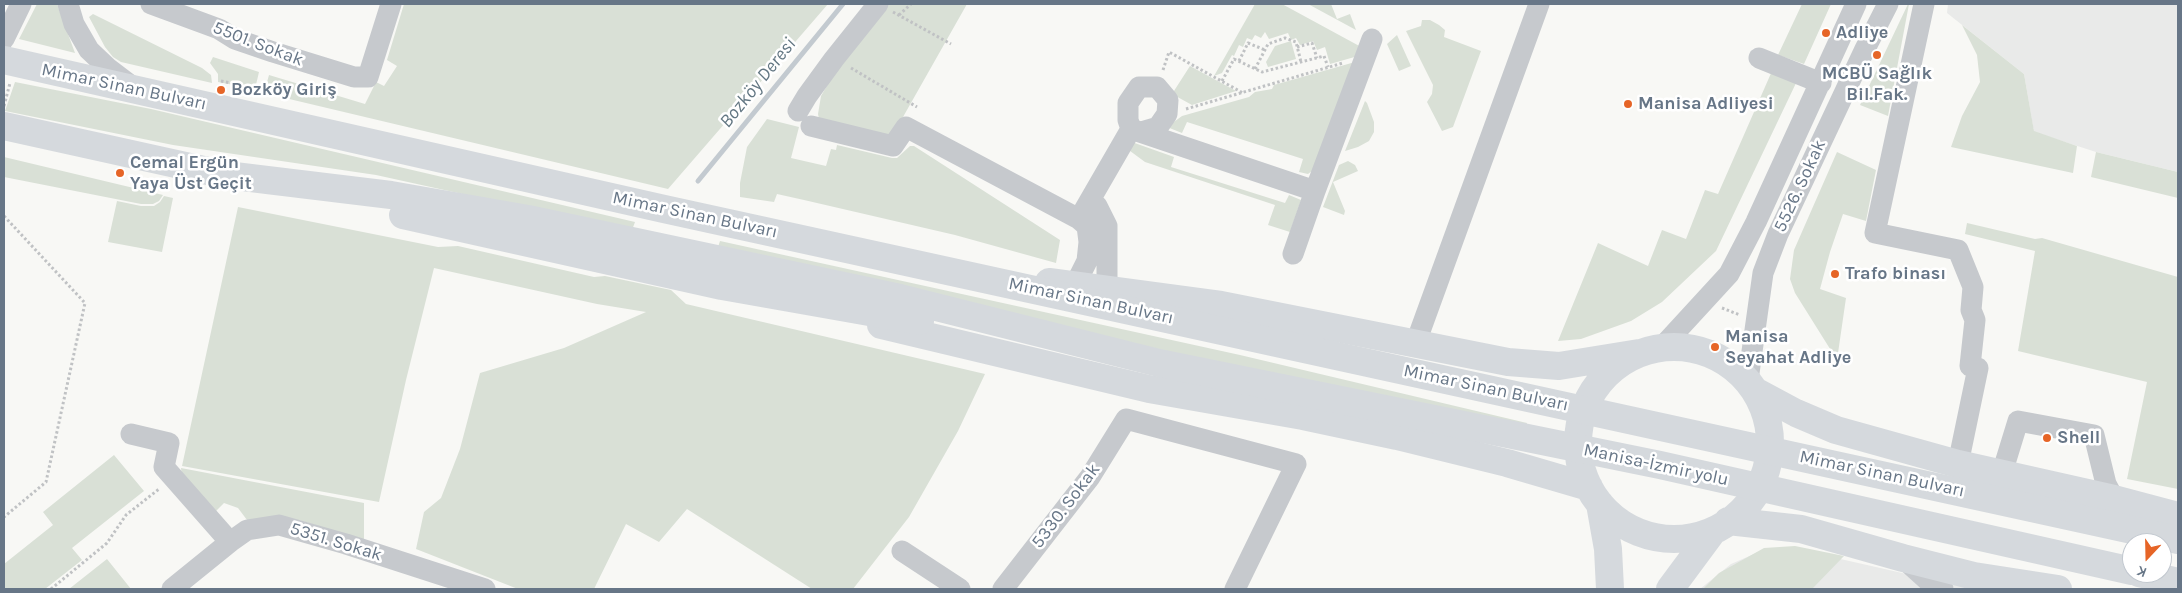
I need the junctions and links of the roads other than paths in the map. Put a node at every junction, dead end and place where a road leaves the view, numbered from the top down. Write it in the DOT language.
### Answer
graph roads {
  1 [pos="21,4"];
  2 [pos="68,4"];
  3 [pos="150,4"];
  4 [pos="391,4"];
  5 [pos="1539,4"];
  6 [pos="1856,4"];
  7 [pos="1888,4"];
  8 [pos="1924,4"];
  9 [pos="882,6"];
  10 [pos="4,39"];
  11 [pos="1369,48"];
  12 [pos="1759,58"];
  13 [pos="7,70"];
  14 [pos="1821,83"];
  15 [pos="135,89"];
  16 [pos="4,126"];
  17 [pos="1136,130"];
  18 [pos="226,175"];
  19 [pos="1315,191"];
  20 [pos="1090,200"];
  21 [pos="1078,220"];
  22 [pos="1294,254"];
  23 [pos="902,260"];
  24 [pos="1070,285"];
  25 [pos="722,286"];
  26 [pos="1115,291"];
  27 [pos="1415,345"];
  28 [pos="1650,351"];
  29 [pos="1158,363"];
  30 [pos="1752,386"];
  31 [pos="132,434"];
  32 [pos="1958,464"];
  33 [pos="2002,473"];
  34 [pos="1595,496"];
  35 [pos="2114,499"];
  36 [pos="2172,513"];
  37 [pos="1721,526"];
  38 [pos="2178,540"];
  39 [pos="230,542"];
  40 [pos="902,551"];
  41 [pos="1903,558"];
  42 [pos="2122,569"];
  43 [pos="172,589"];
  44 [pos="485,589"];
  45 [pos="960,589"];
  46 [pos="1003,589"];
  47 [pos="1235,589"];
  48 [pos="1610,589"];
  49 [pos="1670,589"];
  50 [pos="1943,589"];
  51 [pos="2058,589"];
  1 -- 10 [label="street"];
  2 -- 15 [label="street"];
  3 -- 4 [label="street, 5501. Sokak"];
  5 -- 27 [label="street"];
  6 -- 14 [label="street, 5526. Sokak"];
  7 -- 30 [label="street, 5526. Sokak"];
  8 -- 32 [label="street"];
  9 -- 21 [label="street"];
  11 -- 19 [label="street"];
  12 -- 14 [label="street"];
  13 -- 15 [label="main road, Mimar Sinan Bulvarı"];
  14 -- 28 [label="street, 5526. Sokak"];
  15 -- 23 [label="main road, Mimar Sinan Bulvarı"];
  16 -- 18 [label="main road"];
  17 -- 17 [label="street"];
  17 -- 19 [label="street"];
  17 -- 20 [label="street"];
  18 -- 25 [label="main road"];
  18 -- 29 [label="main road"];
  19 -- 22 [label="street"];
  20 -- 21 [label="street"];
  20 -- 26 [label="street"];
  21 -- 24 [label="street"];
  23 -- 24 [label="main road"];
  23 -- 38 [label="main road, Mimar Sinan Bulvarı"];
  24 -- 26 [label="main road"];
  25 -- 29 [label="main road"];
  25 -- 34 [label="main road"];
  26 -- 27 [label="main road"];
  27 -- 28 [label="main road"];
  28 -- 30 [label="main road"];
  28 -- 34 [label="main road"];
  29 -- 42 [label="main road, Manisa-İzmir yolu"];
  30 -- 32 [label="main road"];
  30 -- 37 [label="main road"];
  31 -- 39 [label="street"];
  32 -- 33 [label="main road"];
  33 -- 35 [label="main road"];
  33 -- 35 [label="street"];
  34 -- 37 [label="main road"];
  34 -- 48 [label="main road"];
  35 -- 36 [label="main road"];
  37 -- 41 [label="main road"];
  37 -- 49 [label="main road"];
  39 -- 43 [label="street, 5351. Sokak"];
  39 -- 44 [label="street, 5351. Sokak"];
  40 -- 45 [label="street"];
  41 -- 50 [label="street"];
  41 -- 51 [label="main road"];
  46 -- 47 [label="street, 5330. Sokak"];
}
